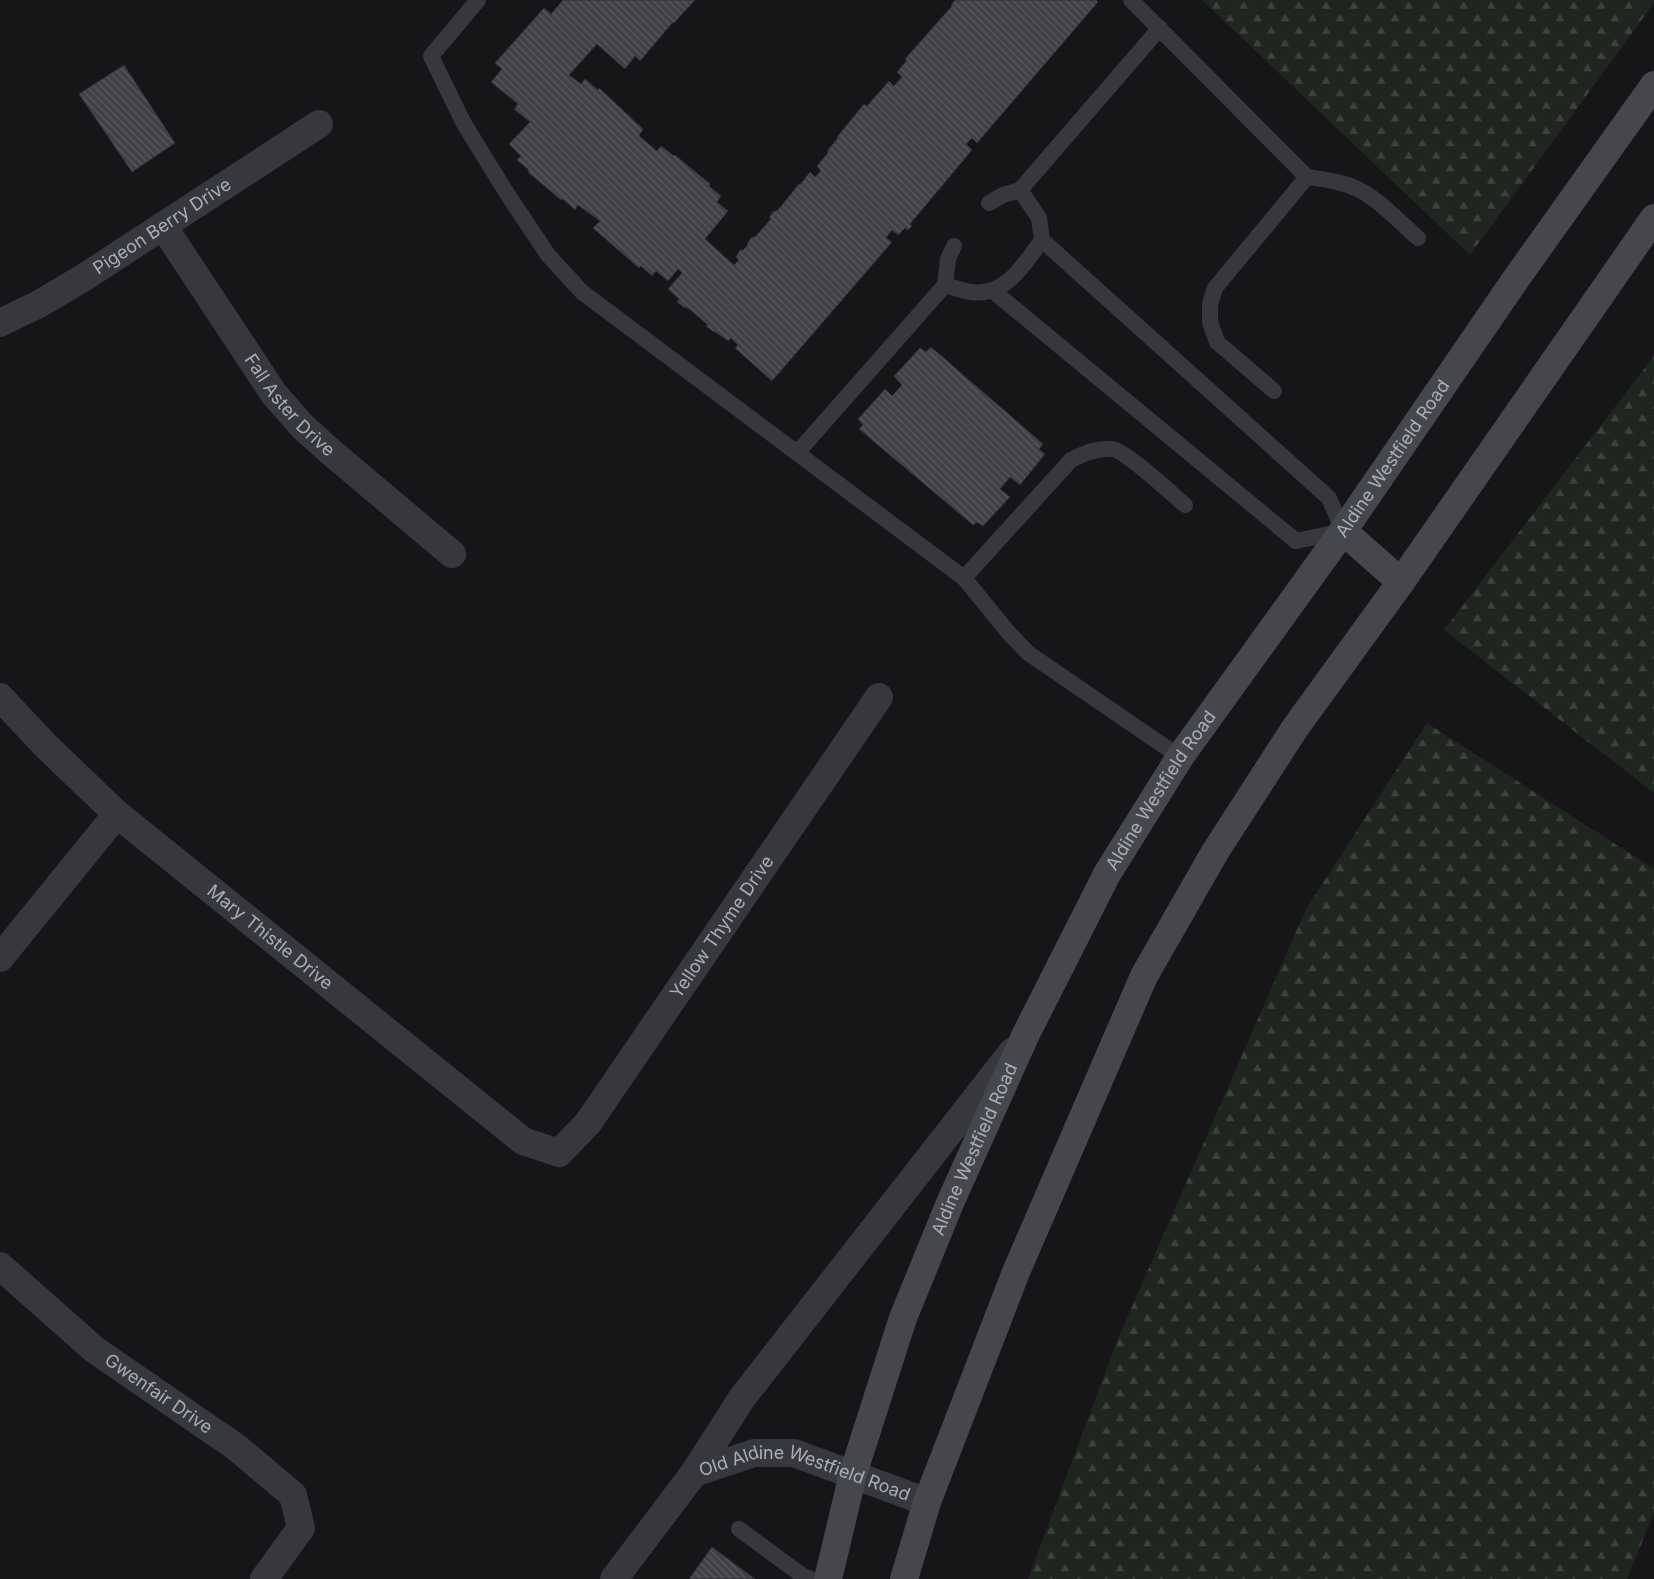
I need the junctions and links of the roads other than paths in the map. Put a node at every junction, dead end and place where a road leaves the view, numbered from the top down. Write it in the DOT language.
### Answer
graph roads {
  1 [pos="478,0"];
  2 [pos="1131,0"];
  3 [pos="1160,28"];
  4 [pos="1654,85"];
  5 [pos="319,124"];
  6 [pos="1307,176"];
  7 [pos="1020,190"];
  8 [pos="989,203"];
  9 [pos="1654,218"];
  10 [pos="163,226"];
  11 [pos="1418,238"];
  12 [pos="1042,240"];
  13 [pos="954,246"];
  14 [pos="945,285"];
  15 [pos="993,291"];
  16 [pos="0,323"];
  17 [pos="1274,391"];
  18 [pos="797,453"];
  19 [pos="1185,505"];
  20 [pos="1343,531"];
  21 [pos="452,554"];
  22 [pos="964,578"];
  23 [pos="1401,582"];
  24 [pos="0,697"];
  25 [pos="879,697"];
  26 [pos="1180,757"];
  27 [pos="117,814"];
  28 [pos="0,958"];
  29 [pos="1025,1036"];
  30 [pos="559,1153"];
  31 [pos="0,1266"];
  32 [pos="694,1473"];
  33 [pos="853,1474"];
  34 [pos="927,1502"];
  35 [pos="739,1530"];
  36 [pos="264,1579"];
  37 [pos="614,1579"];
  38 [pos="810,1579"];
  39 [pos="828,1579"];
  40 [pos="904,1579"];
  1 -- 18 [label="lane"];
  2 -- 3 [label="lane"];
  3 -- 6 [label="lane"];
  3 -- 7 [label="lane"];
  4 -- 20 [label="main road, Aldine Westfield Road"];
  5 -- 10 [label="street, Pigeon Berry Drive"];
  6 -- 11 [label="lane"];
  6 -- 17 [label="lane"];
  7 -- 8 [label="lane"];
  7 -- 12 [label="lane"];
  9 -- 23 [label="main road"];
  10 -- 16 [label="street, Pigeon Berry Drive"];
  10 -- 21 [label="street, Fall Aster Drive"];
  12 -- 15 [label="lane"];
  12 -- 20 [label="lane"];
  13 -- 14 [label="lane"];
  14 -- 15 [label="lane"];
  14 -- 18 [label="lane"];
  15 -- 20 [label="lane"];
  18 -- 22 [label="lane"];
  19 -- 22 [label="lane"];
  20 -- 23 [label="main road"];
  20 -- 26 [label="main road, Aldine Westfield Road"];
  22 -- 26 [label="lane"];
  23 -- 34 [label="main road"];
  24 -- 27 [label="street, Mary Thistle Drive"];
  25 -- 30 [label="street, Yellow Thyme Drive"];
  26 -- 29 [label="main road, Aldine Westfield Road"];
  27 -- 28 [label="street"];
  27 -- 30 [label="street, Mary Thistle Drive"];
  29 -- 32 [label="street"];
  29 -- 33 [label="main road, Aldine Westfield Road"];
  31 -- 36 [label="street, Gwenfair Drive"];
  32 -- 33 [label="street, Old Aldine Westfield Road"];
  32 -- 37 [label="street, Old Aldine Westfield Road"];
  33 -- 34 [label="street, Old Aldine Westfield Road"];
  33 -- 39 [label="main road, Aldine Westfield Road"];
  34 -- 40 [label="main road"];
  35 -- 38 [label="lane"];
}
